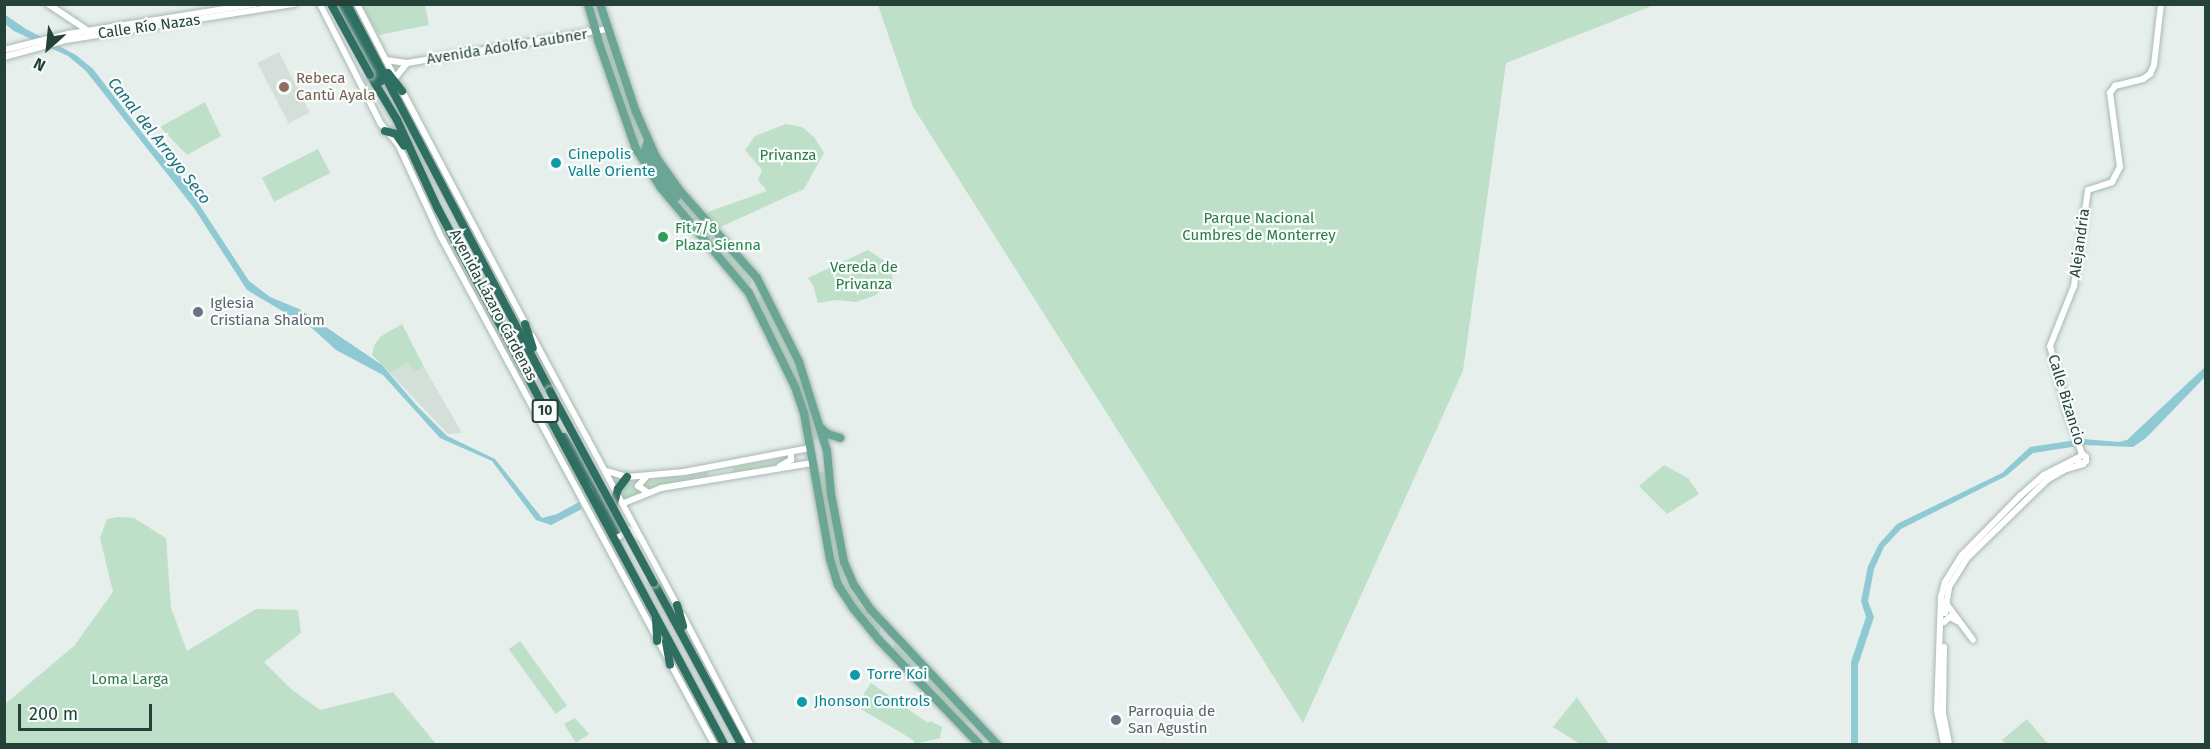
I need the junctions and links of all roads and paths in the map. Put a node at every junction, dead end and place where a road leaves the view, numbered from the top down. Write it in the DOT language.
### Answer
graph roads {
  1 [pos="48,4"];
  2 [pos="255,4"];
  3 [pos="294,4"];
  4 [pos="320,4"];
  5 [pos="331,4"];
  6 [pos="357,4"];
  7 [pos="588,4"];
  8 [pos="600,4"];
  9 [pos="2161,4"];
  10 [pos="342,6"];
  11 [pos="324,13"];
  12 [pos="352,14"];
  13 [pos="70,18"];
  14 [pos="606,29"];
  15 [pos="596,33"];
  16 [pos="91,34"];
  17 [pos="66,36"];
  18 [pos="21,49"];
  19 [pos="4,50"];
  20 [pos="4,57"];
  21 [pos="386,60"];
  22 [pos="407,63"];
  23 [pos="395,78"];
  24 [pos="391,89"];
  25 [pos="402,91"];
  26 [pos="385,131"];
  27 [pos="648,141"];
  28 [pos="420,167"];
  29 [pos="679,208"];
  30 [pos="525,324"];
  31 [pos="2050,346"];
  32 [pos="548,388"];
  33 [pos="543,406"];
  34 [pos="804,413"];
  35 [pos="817,414"];
  36 [pos="821,428"];
  37 [pos="840,438"];
  38 [pos="826,445"];
  39 [pos="809,447"];
  40 [pos="790,453"];
  41 [pos="2080,456"];
  42 [pos="596,458"];
  43 [pos="580,463"];
  44 [pos="812,463"];
  45 [pos="712,468"];
  46 [pos="771,469"];
  47 [pos="607,471"];
  48 [pos="648,476"];
  49 [pos="627,477"];
  50 [pos="704,480"];
  51 [pos="595,485"];
  52 [pos="648,492"];
  53 [pos="615,497"];
  54 [pos="602,500"];
  55 [pos="624,503"];
  56 [pos="611,517"];
  57 [pos="825,531"];
  58 [pos="838,531"];
  59 [pos="620,536"];
  60 [pos="645,544"];
  61 [pos="827,545"];
  62 [pos="841,545"];
  63 [pos="641,585"];
  64 [pos="1943,600"];
  65 [pos="677,606"];
  66 [pos="655,613"];
  67 [pos="1957,621"];
  68 [pos="1944,622"];
  69 [pos="663,630"];
  70 [pos="1973,640"];
  71 [pos="657,641"];
  72 [pos="688,644"];
  73 [pos="670,665"];
  74 [pos="714,744"];
  75 [pos="724,744"];
  76 [pos="743,744"];
  77 [pos="750,744"];
  78 [pos="980,744"];
  79 [pos="997,744"];
  80 [pos="1944,744"];
  81 [pos="1949,744"];
  1 -- 13 [label="street"];
  2 -- 16 [label="street, Calle Río Nazas"];
  3 -- 16 [label="street, Calle Río Nazas"];
  4 -- 11 [label="street, Avenida Lázaro Cárdenas"];
  5 -- 28 [label="highway, Avenida Lázaro Cárdenas / 10, bridge"];
  6 -- 21 [label="street, Avenida Lázaro Cárdenas"];
  7 -- 15 [label="main road"];
  8 -- 14 [label="main road"];
  9 -- 31 [label="street, Alejandria"];
  10 -- 11 [label="street"];
  10 -- 12 [label="highway, Avenida Lázaro Cárdenas / 10"];
  10 -- 24 [label="highway"];
  11 -- 26 [label="street, Avenida Lázaro Cárdenas"];
  12 -- 24 [label="highway, Avenida Lázaro Cárdenas / 10"];
  12 -- 25 [label="highway"];
  13 -- 16 [label="street"];
  13 -- 17 [label="street"];
  14 -- 15 [label="street, Avenida Adolfo Laubner"];
  14 -- 27 [label="main road"];
  15 -- 22 [label="street, Avenida Adolfo Laubner"];
  15 -- 29 [label="main road"];
  16 -- 17 [label="street, Calle Río Nazas"];
  17 -- 18 [label="street, Calle Río Nazas"];
  18 -- 19 [label="street, Calle Río Nazas"];
  18 -- 20 [label="street, Calle Río Nazas"];
  21 -- 22 [label="street, Avenida Adolfo Laubner"];
  21 -- 23 [label="street, Avenida Lázaro Cárdenas"];
  22 -- 23 [label="street, Avenida Adolfo Laubner"];
  23 -- 25 [label="street, Avenida Lázaro Cárdenas"];
  24 -- 32 [label="highway, Avenida Lázaro Cárdenas / 10"];
  25 -- 30 [label="street, Avenida Lázaro Cárdenas"];
  26 -- 28 [label="highway"];
  26 -- 71 [label="street, Avenida Lázaro Cárdenas"];
  27 -- 29 [label="main road"];
  27 -- 35 [label="main road"];
  28 -- 33 [label="highway, Avenida Lázaro Cárdenas / 10"];
  29 -- 34 [label="main road"];
  30 -- 32 [label="highway"];
  30 -- 42 [label="street, Avenida Lázaro Cárdenas"];
  31 -- 41 [label="street, Calle Bizancio"];
  32 -- 72 [label="highway, Avenida Lázaro Cárdenas / 10, bridge"];
  33 -- 43 [label="highway"];
  33 -- 63 [label="highway, Avenida Lázaro Cárdenas / 10"];
  34 -- 35 [label="main road"];
  34 -- 39 [label="main road"];
  35 -- 36 [label="main road"];
  36 -- 37 [label="main road"];
  36 -- 38 [label="main road"];
  38 -- 39 [label="main road"];
  38 -- 58 [label="main road"];
  39 -- 40 [label="street"];
  39 -- 44 [label="main road"];
  40 -- 45 [label="street"];
  40 -- 46 [label="street"];
  41 -- 64 [label="street"];
  41 -- 64 [label="street, Calle Bizancio"];
  42 -- 43 [label="street"];
  42 -- 47 [label="street, Avenida Lázaro Cárdenas"];
  43 -- 51 [label="highway"];
  44 -- 46 [label="street"];
  44 -- 57 [label="main road"];
  45 -- 48 [label="street"];
  45 -- 50 [label="street"];
  46 -- 50 [label="street"];
  47 -- 49 [label="street"];
  47 -- 53 [label="street, Avenida Lázaro Cárdenas"];
  48 -- 49 [label="street"];
  48 -- 52 [label="street"];
  49 -- 53 [label="highway"];
  50 -- 52 [label="street"];
  51 -- 53 [label="highway"];
  51 -- 54 [label="highway"];
  52 -- 55 [label="street"];
  53 -- 54 [label="highway"];
  53 -- 55 [label="highway"];
  53 -- 55 [label="street, Avenida Lázaro Cárdenas"];
  53 -- 56 [label="highway"];
  54 -- 56 [label="highway"];
  55 -- 60 [label="street, Avenida Lázaro Cárdenas"];
  56 -- 59 [label="highway"];
  57 -- 58 [label="main road"];
  57 -- 61 [label="main road"];
  58 -- 62 [label="main road"];
  59 -- 60 [label="street"];
  59 -- 63 [label="highway"];
  60 -- 65 [label="street, Avenida Lázaro Cárdenas"];
  61 -- 62 [label="main road"];
  61 -- 78 [label="main road"];
  62 -- 79 [label="main road"];
  63 -- 66 [label="highway, Avenida Lázaro Cárdenas / 10"];
  64 -- 68 [label="street"];
  64 -- 70 [label="street"];
  64 -- 80 [label="street"];
  65 -- 72 [label="highway"];
  65 -- 77 [label="street, Avenida Lázaro Cárdenas"];
  66 -- 69 [label="highway, Avenida Lázaro Cárdenas / 10"];
  66 -- 71 [label="highway"];
  67 -- 68 [label="street"];
  68 -- 81 [label="street"];
  69 -- 73 [label="highway"];
  69 -- 75 [label="highway, Avenida Lázaro Cárdenas / 10"];
  71 -- 73 [label="street, Avenida Lázaro Cárdenas"];
  72 -- 76 [label="highway, Avenida Lázaro Cárdenas / 10"];
  73 -- 74 [label="street, Avenida Lázaro Cárdenas"];
}
